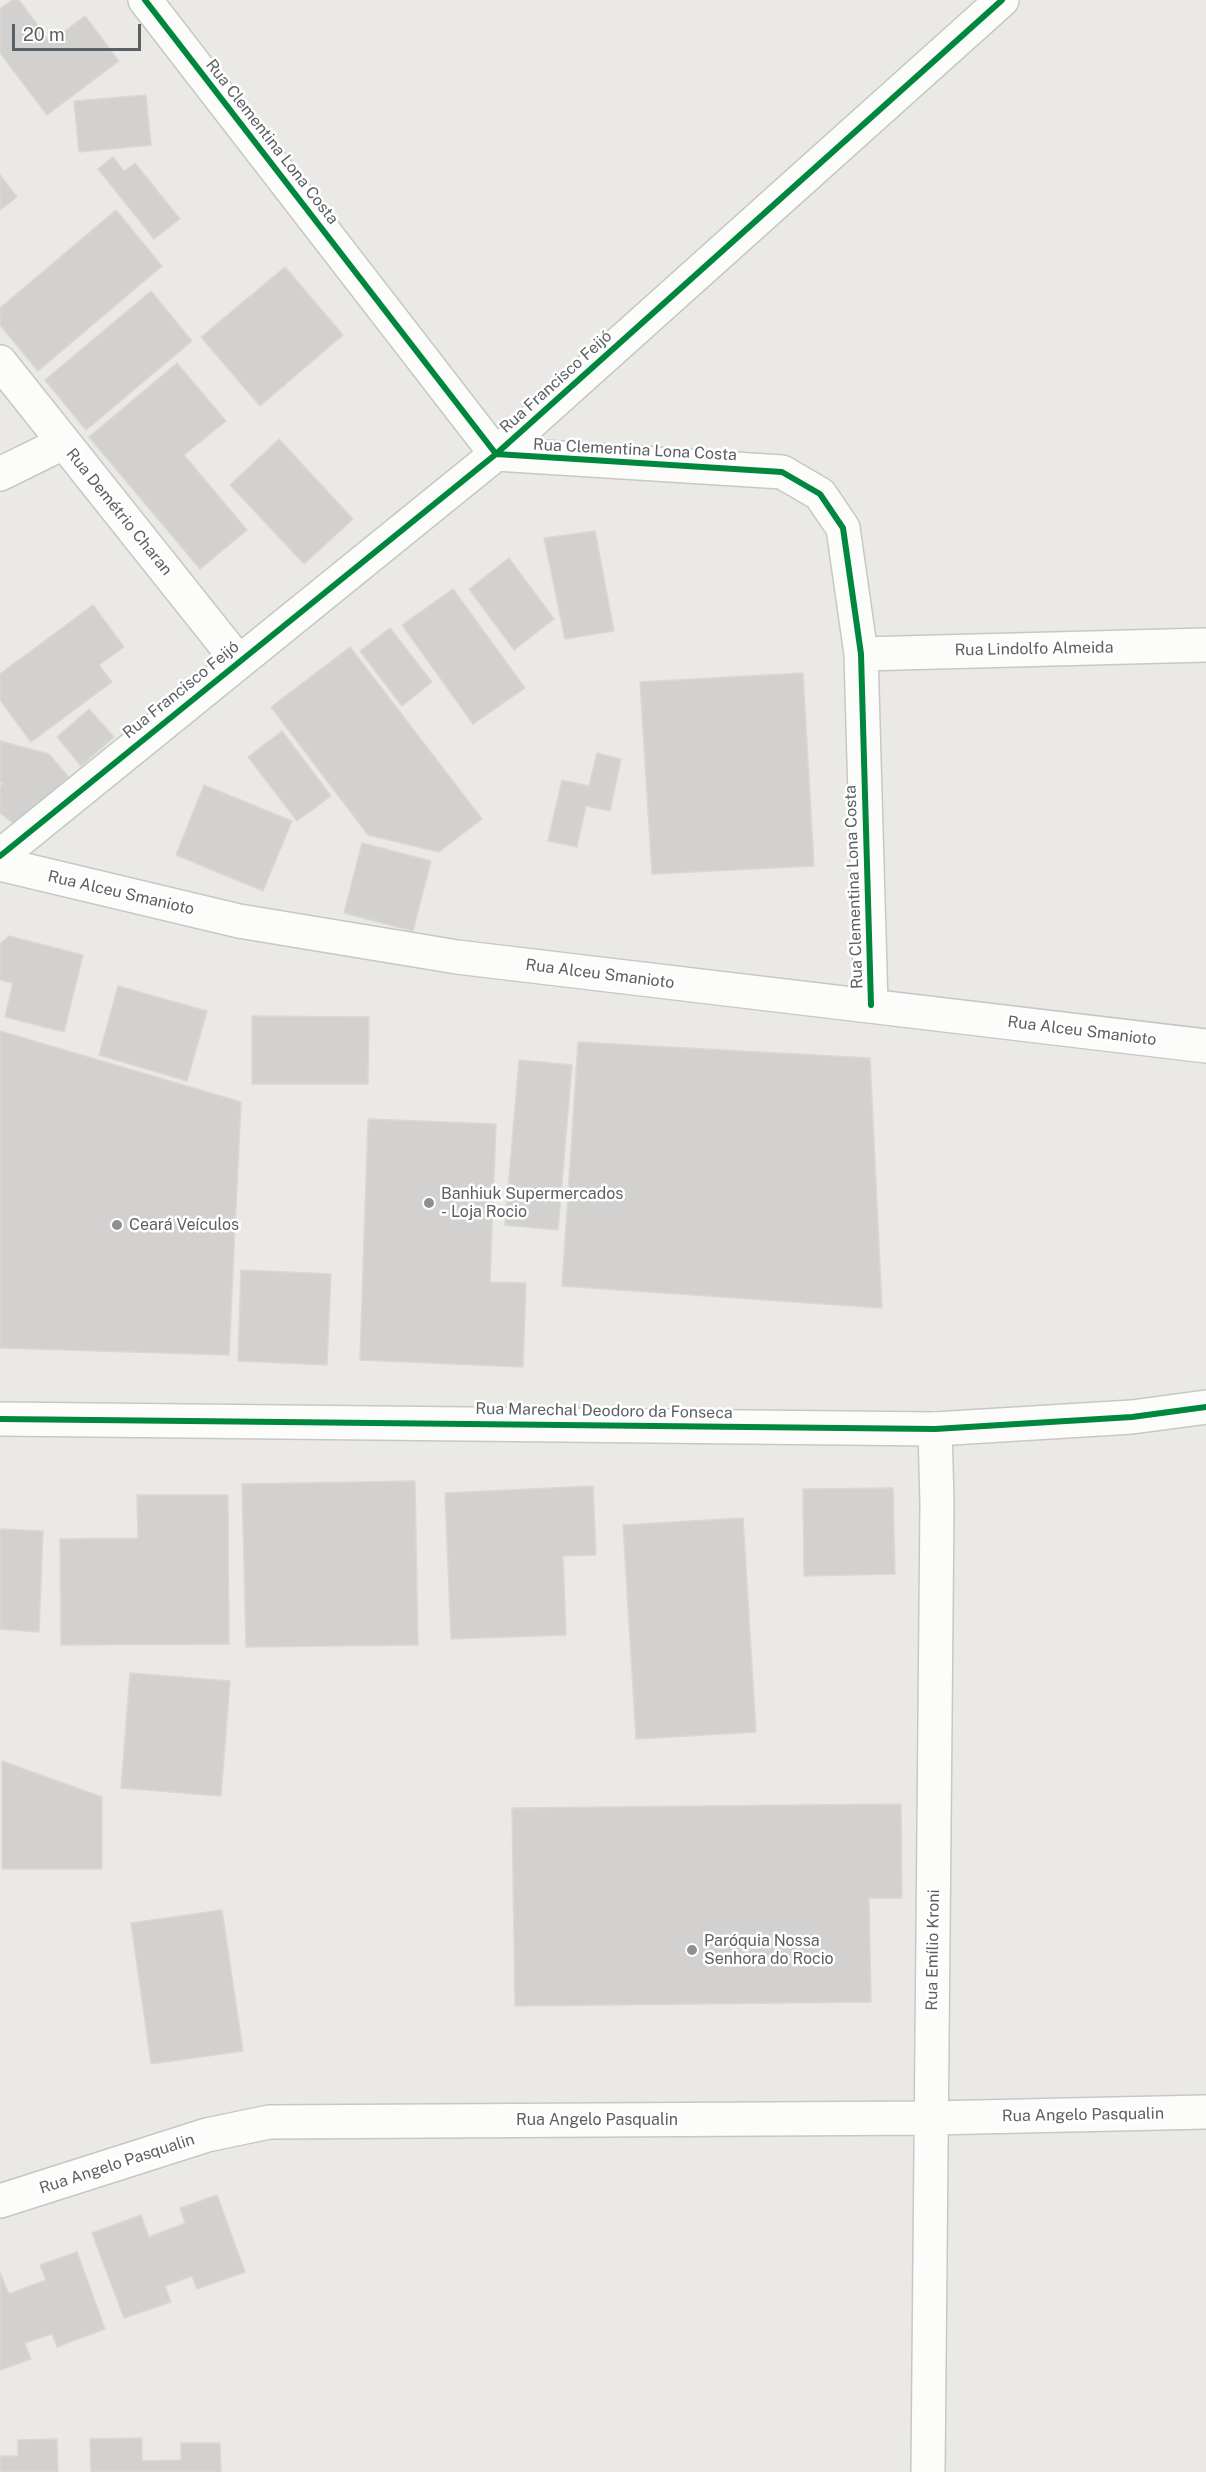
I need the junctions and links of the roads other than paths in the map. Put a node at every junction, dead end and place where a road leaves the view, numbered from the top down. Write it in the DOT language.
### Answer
graph roads {
  1 [pos="145,0"];
  2 [pos="1002,0"];
  3 [pos="0,362"];
  4 [pos="63,443"];
  5 [pos="496,454"];
  6 [pos="0,474"];
  7 [pos="1206,645"];
  8 [pos="861,654"];
  9 [pos="238,661"];
  10 [pos="0,856"];
  11 [pos="0,864"];
  12 [pos="871,1005"];
  13 [pos="1206,1046"];
  14 [pos="1206,1407"];
  15 [pos="0,1419"];
  16 [pos="935,1429"];
  17 [pos="1206,2112"];
  18 [pos="931,2118"];
  19 [pos="0,2201"];
  20 [pos="928,2472"];
  1 -- 5 [label="street, Rua Clementina Lona Costa"];
  2 -- 5 [label="street, Rua Francisco Feijó"];
  3 -- 4 [label="street, Rua Demétrio Charan"];
  4 -- 6 [label="street"];
  4 -- 9 [label="street, Rua Demétrio Charan"];
  5 -- 8 [label="street, Rua Clementina Lona Costa"];
  5 -- 9 [label="street, Rua Francisco Feijó"];
  7 -- 8 [label="street, Rua Lindolfo Almeida"];
  8 -- 12 [label="street, Rua Clementina Lona Costa"];
  9 -- 10 [label="street, Rua Francisco Feijó"];
  11 -- 12 [label="street, Rua Alceu Smanioto"];
  12 -- 13 [label="street, Rua Alceu Smanioto"];
  14 -- 16 [label="street, Rua Marechal Deodoro da Fonseca"];
  15 -- 16 [label="street, Rua Marechal Deodoro da Fonseca"];
  16 -- 18 [label="street, Rua Emílio Kroni"];
  17 -- 18 [label="street, Rua Angelo Pasqualin"];
  18 -- 19 [label="street, Rua Angelo Pasqualin"];
  18 -- 20 [label="street, Rua Emílio Kroni"];
}
